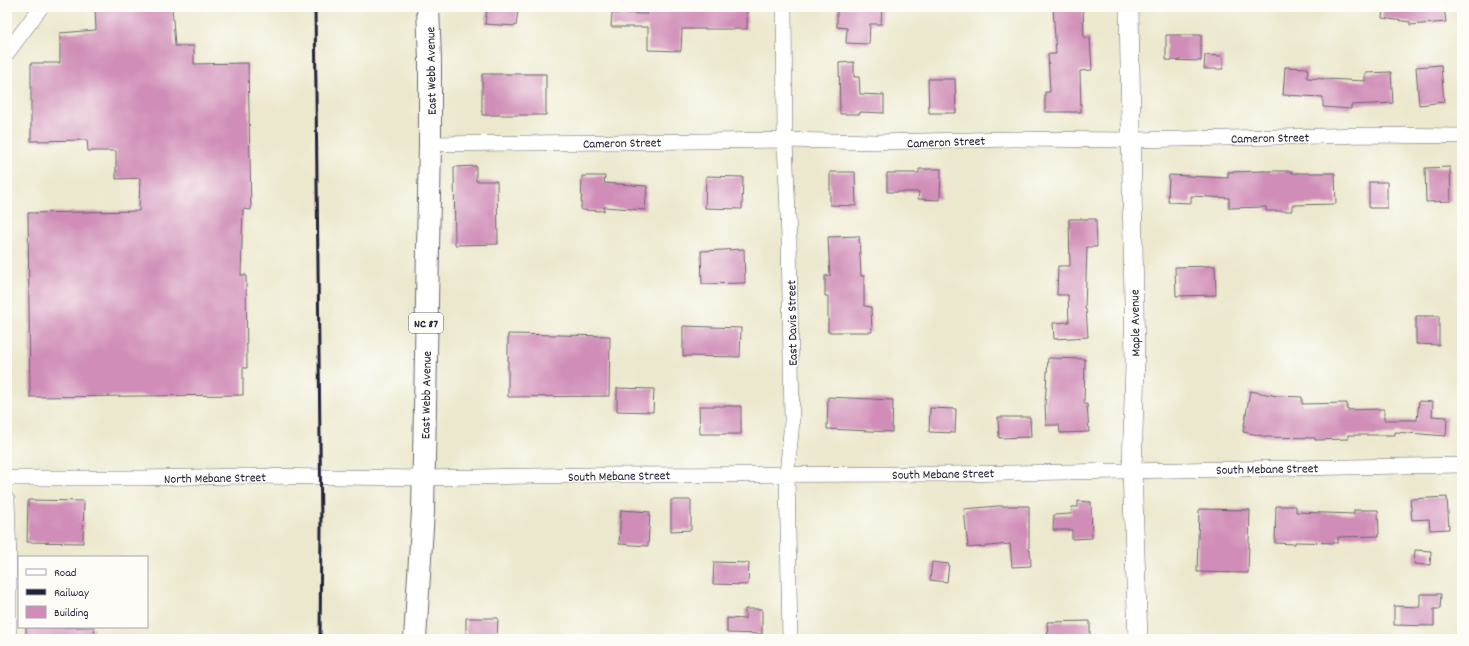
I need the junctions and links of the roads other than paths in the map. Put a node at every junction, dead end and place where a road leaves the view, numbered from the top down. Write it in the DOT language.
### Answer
graph roads {
  1 [pos="41,7"];
  2 [pos="428,7"];
  3 [pos="784,7"];
  4 [pos="1129,7"];
  5 [pos="7,53"];
  6 [pos="1462,136"];
  7 [pos="785,140"];
  8 [pos="1132,140"];
  9 [pos="430,144"];
  10 [pos="1462,465"];
  11 [pos="1132,470"];
  12 [pos="788,474"];
  13 [pos="7,478"];
  14 [pos="424,478"];
  15 [pos="7,500"];
  16 [pos="8,639"];
  17 [pos="415,639"];
  18 [pos="790,639"];
  19 [pos="1138,639"];
  1 -- 5 [label="street"];
  2 -- 9 [label="highway, East Webb Avenue / NC 87"];
  3 -- 7 [label="street, East Davis Street"];
  4 -- 8 [label="main road, Maple Avenue"];
  6 -- 8 [label="street, Cameron Street"];
  7 -- 8 [label="street, Cameron Street"];
  7 -- 9 [label="street, Cameron Street"];
  7 -- 12 [label="street, East Davis Street"];
  8 -- 11 [label="main road, Maple Avenue"];
  9 -- 14 [label="highway, East Webb Avenue / NC 87"];
  10 -- 11 [label="street, South Mebane Street"];
  11 -- 12 [label="street, South Mebane Street"];
  11 -- 19 [label="main road, Maple Avenue"];
  12 -- 14 [label="street, South Mebane Street"];
  12 -- 18 [label="street, East Davis Street"];
  13 -- 14 [label="street, North Mebane Street"];
  14 -- 17 [label="highway, East Webb Avenue / NC 87"];
  15 -- 16 [label="street"];
}
